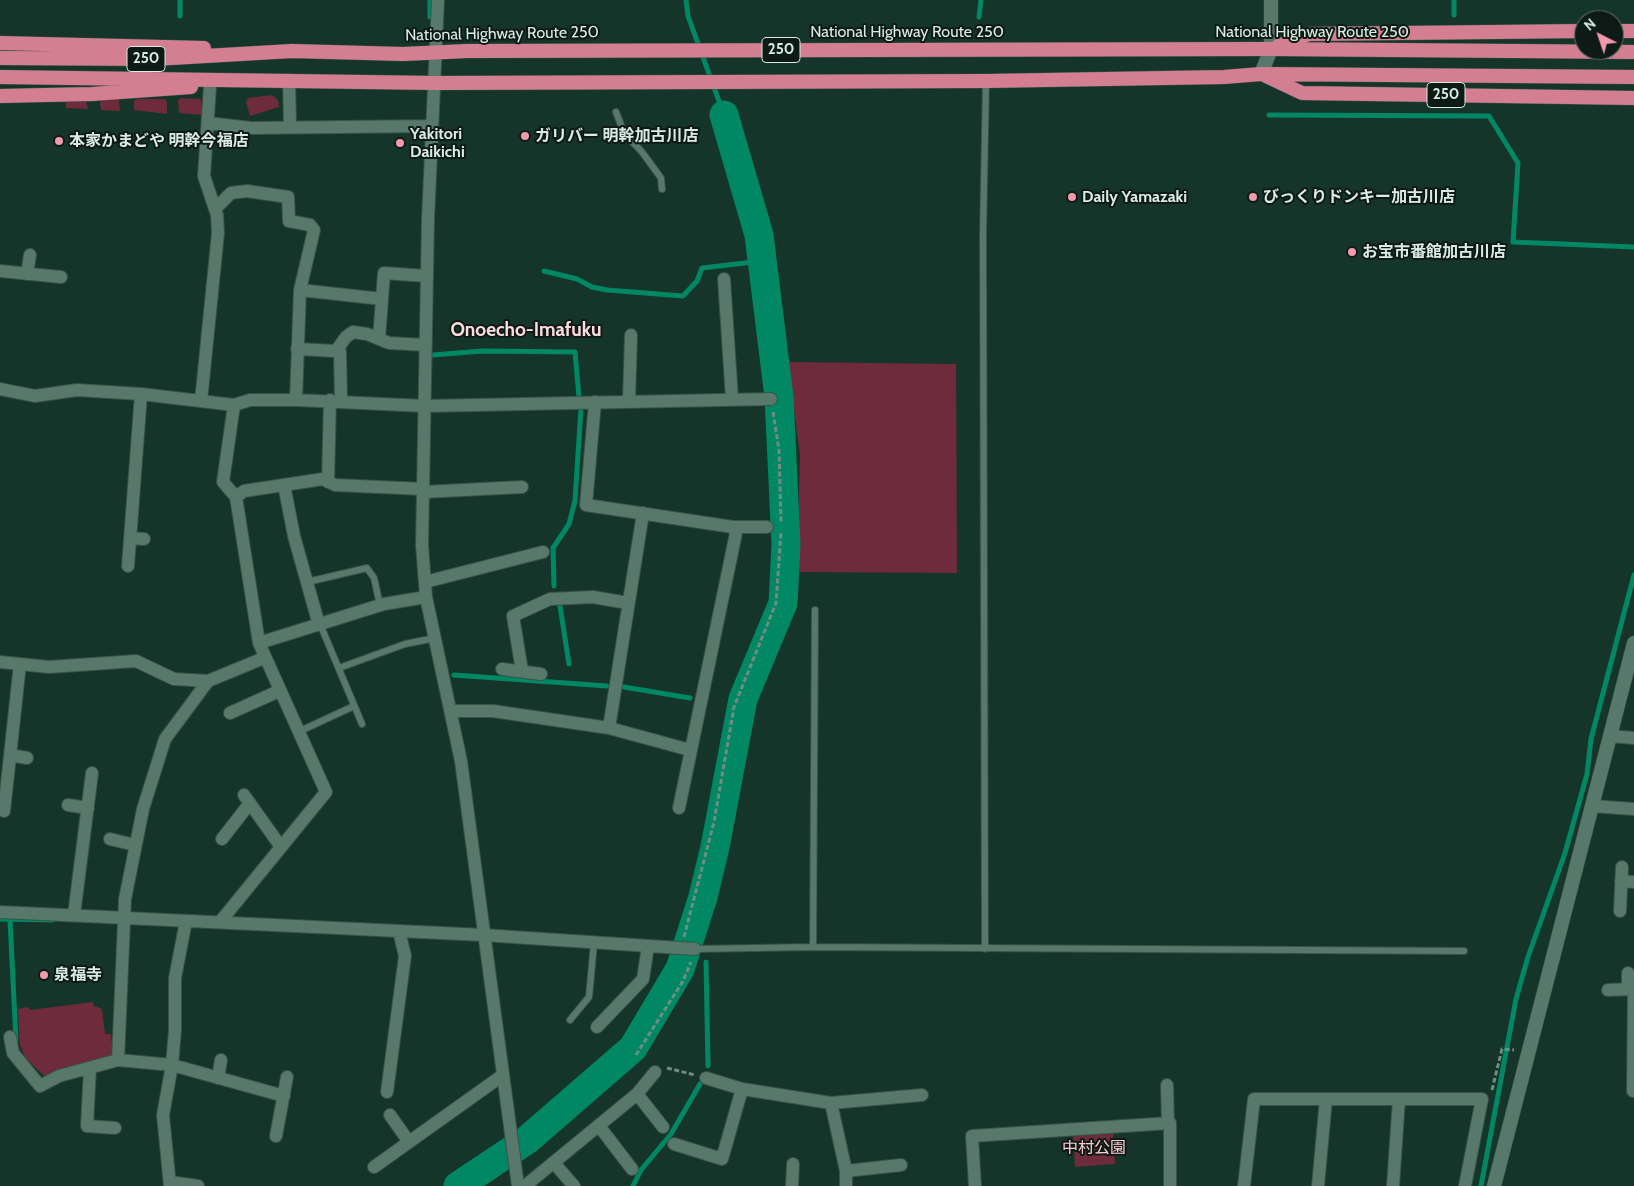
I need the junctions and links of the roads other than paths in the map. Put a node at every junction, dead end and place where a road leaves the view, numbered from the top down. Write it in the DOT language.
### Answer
graph roads {
  1 [pos="438,0"];
  2 [pos="1271,0"];
  3 [pos="1574,31"];
  4 [pos="0,43"];
  5 [pos="1271,49"];
  6 [pos="292,51"];
  7 [pos="1628,51"];
  8 [pos="436,52"];
  9 [pos="0,58"];
  10 [pos="1261,74"];
  11 [pos="0,77"];
  12 [pos="1628,77"];
  13 [pos="289,80"];
  14 [pos="986,81"];
  15 [pos="436,82"];
  16 [pos="210,86"];
  17 [pos="0,96"];
  18 [pos="1634,98"];
  19 [pos="616,112"];
  20 [pos="208,123"];
  21 [pos="290,126"];
  22 [pos="432,126"];
  23 [pos="662,189"];
  24 [pos="215,209"];
  25 [pos="30,255"];
  26 [pos="0,271"];
  27 [pos="27,274"];
  28 [pos="427,276"];
  29 [pos="61,277"];
  30 [pos="724,279"];
  31 [pos="300,290"];
  32 [pos="382,298"];
  33 [pos="631,334"];
  34 [pos="379,339"];
  35 [pos="426,345"];
  36 [pos="297,349"];
  37 [pos="336,351"];
  38 [pos="0,389"];
  39 [pos="141,394"];
  40 [pos="732,399"];
  41 [pos="296,400"];
  42 [pos="335,400"];
  43 [pos="771,400"];
  44 [pos="201,401"];
  45 [pos="629,401"];
  46 [pos="594,402"];
  47 [pos="234,405"];
  48 [pos="425,406"];
  49 [pos="134,476"];
  50 [pos="148,478"];
  51 [pos="328,482"];
  52 [pos="284,485"];
  53 [pos="522,487"];
  54 [pos="423,491"];
  55 [pos="236,497"];
  56 [pos="643,513"];
  57 [pos="733,527"];
  58 [pos="767,527"];
  59 [pos="130,538"];
  60 [pos="144,539"];
  61 [pos="543,552"];
  62 [pos="128,566"];
  63 [pos="307,582"];
  64 [pos="425,582"];
  65 [pos="426,597"];
  66 [pos="628,603"];
  67 [pos="380,605"];
  68 [pos="815,610"];
  69 [pos="319,625"];
  70 [pos="434,638"];
  71 [pos="259,643"];
  72 [pos="1634,643"];
  73 [pos="264,658"];
  74 [pos="0,662"];
  75 [pos="20,664"];
  76 [pos="339,668"];
  77 [pos="502,669"];
  78 [pos="522,671"];
  79 [pos="541,674"];
  80 [pos="208,682"];
  81 [pos="279,691"];
  82 [pos="354,706"];
  83 [pos="450,711"];
  84 [pos="230,713"];
  85 [pos="362,724"];
  86 [pos="609,728"];
  87 [pos="298,732"];
  88 [pos="1610,736"];
  89 [pos="1634,738"];
  90 [pos="690,750"];
  91 [pos="10,755"];
  92 [pos="27,758"];
  93 [pos="92,773"];
  94 [pos="68,805"];
  95 [pos="1592,806"];
  96 [pos="88,808"];
  97 [pos="679,808"];
  98 [pos="1634,809"];
  99 [pos="4,811"];
  100 [pos="110,839"];
  101 [pos="222,839"];
  102 [pos="135,845"];
  103 [pos="281,847"];
  104 [pos="1622,867"];
  105 [pos="1628,882"];
  106 [pos="1620,910"];
  107 [pos="0,912"];
  108 [pos="74,915"];
  109 [pos="126,916"];
  110 [pos="186,921"];
  111 [pos="220,922"];
  112 [pos="399,931"];
  113 [pos="484,935"];
  114 [pos="594,943"];
  115 [pos="648,946"];
  116 [pos="814,947"];
  117 [pos="687,949"];
  118 [pos="985,949"];
  119 [pos="1464,951"];
  120 [pos="1628,973"];
  121 [pos="1632,989"];
  122 [pos="1608,990"];
  123 [pos="570,1020"];
  124 [pos="597,1027"];
  125 [pos="10,1037"];
  126 [pos="118,1060"];
  127 [pos="221,1060"];
  128 [pos="172,1065"];
  129 [pos="90,1068"];
  130 [pos="655,1072"];
  131 [pos="503,1076"];
  132 [pos="1634,1076"];
  133 [pos="287,1077"];
  134 [pos="218,1078"];
  135 [pos="704,1078"];
  136 [pos="1167,1085"];
  137 [pos="742,1089"];
  138 [pos="1633,1091"];
  139 [pos="387,1092"];
  140 [pos="637,1094"];
  141 [pos="922,1095"];
  142 [pos="284,1096"];
  143 [pos="1326,1099"];
  144 [pos="1399,1099"];
  145 [pos="830,1103"];
  146 [pos="390,1115"];
  147 [pos="1168,1123"];
  148 [pos="599,1126"];
  149 [pos="663,1127"];
  150 [pos="115,1128"];
  151 [pos="276,1136"];
  152 [pos="409,1142"];
  153 [pos="674,1144"];
  154 [pos="554,1163"];
  155 [pos="793,1164"];
  156 [pos="901,1165"];
  157 [pos="374,1167"];
  158 [pos="632,1169"];
  159 [pos="846,1171"];
  160 [pos="170,1184"];
  161 [pos="198,1186"];
  162 [pos="518,1186"];
  163 [pos="525,1186"];
  164 [pos="574,1186"];
  165 [pos="792,1186"];
  166 [pos="846,1186"];
  167 [pos="975,1186"];
  168 [pos="1170,1186"];
  169 [pos="1244,1186"];
  170 [pos="1318,1186"];
  171 [pos="1392,1186"];
  172 [pos="1465,1186"];
  173 [pos="1494,1186"];
  1 -- 8 [label="street"];
  2 -- 5 [label="street"];
  3 -- 5 [label="highway, 250"];
  4 -- 6 [label="highway, 250"];
  5 -- 7 [label="highway, National Highway Route 250 / 250"];
  5 -- 8 [label="highway, National Highway Route 250 / 250"];
  5 -- 10 [label="street"];
  6 -- 8 [label="highway, National Highway Route 250 / 250"];
  6 -- 9 [label="highway, National Highway Route 250 / 250"];
  8 -- 15 [label="street"];
  10 -- 12 [label="highway, 250"];
  10 -- 14 [label="highway, 250"];
  10 -- 18 [label="highway, 250"];
  11 -- 13 [label="highway, 250"];
  13 -- 15 [label="highway, 250"];
  13 -- 16 [label="highway, 250"];
  13 -- 21 [label="street"];
  14 -- 15 [label="highway, 250"];
  14 -- 118 [label="lane"];
  15 -- 22 [label="street"];
  16 -- 17 [label="highway, 250"];
  16 -- 20 [label="street"];
  19 -- 23 [label="lane"];
  20 -- 21 [label="street"];
  20 -- 24 [label="street"];
  21 -- 22 [label="street"];
  22 -- 28 [label="street"];
  24 -- 31 [label="street"];
  24 -- 44 [label="street"];
  25 -- 27 [label="street"];
  26 -- 27 [label="street"];
  27 -- 29 [label="street"];
  28 -- 32 [label="street"];
  28 -- 35 [label="street"];
  30 -- 40 [label="street"];
  31 -- 32 [label="street"];
  31 -- 36 [label="street"];
  32 -- 34 [label="street"];
  33 -- 45 [label="street"];
  34 -- 35 [label="street"];
  34 -- 37 [label="street"];
  35 -- 48 [label="street"];
  36 -- 37 [label="street"];
  36 -- 41 [label="street"];
  37 -- 42 [label="street"];
  38 -- 39 [label="street"];
  39 -- 44 [label="street"];
  39 -- 49 [label="street"];
  40 -- 43 [label="street"];
  40 -- 45 [label="street"];
  41 -- 42 [label="street"];
  41 -- 47 [label="street"];
  42 -- 48 [label="street"];
  42 -- 51 [label="street"];
  44 -- 47 [label="street"];
  45 -- 46 [label="street"];
  46 -- 48 [label="street"];
  46 -- 56 [label="street"];
  47 -- 55 [label="street"];
  48 -- 54 [label="street"];
  49 -- 50 [label="street"];
  49 -- 59 [label="street"];
  51 -- 52 [label="street"];
  51 -- 54 [label="street"];
  52 -- 55 [label="street"];
  52 -- 63 [label="street"];
  53 -- 54 [label="street"];
  54 -- 64 [label="street"];
  55 -- 71 [label="street"];
  56 -- 57 [label="street"];
  56 -- 66 [label="street"];
  57 -- 58 [label="street"];
  57 -- 90 [label="street"];
  59 -- 60 [label="street"];
  59 -- 62 [label="street"];
  61 -- 64 [label="street"];
  63 -- 67 [label="lane"];
  63 -- 69 [label="street"];
  64 -- 65 [label="street"];
  65 -- 67 [label="street"];
  65 -- 70 [label="street"];
  66 -- 78 [label="street"];
  66 -- 86 [label="street"];
  67 -- 69 [label="street"];
  68 -- 116 [label="lane"];
  69 -- 71 [label="street"];
  69 -- 76 [label="lane"];
  70 -- 76 [label="lane"];
  70 -- 83 [label="street"];
  71 -- 73 [label="street"];
  72 -- 88 [label="street"];
  73 -- 80 [label="street"];
  73 -- 81 [label="street"];
  74 -- 75 [label="street"];
  75 -- 80 [label="street"];
  75 -- 91 [label="street"];
  76 -- 82 [label="lane"];
  77 -- 78 [label="street"];
  78 -- 79 [label="street"];
  80 -- 102 [label="street"];
  81 -- 84 [label="street"];
  81 -- 87 [label="street"];
  82 -- 85 [label="lane"];
  82 -- 87 [label="lane"];
  83 -- 86 [label="street"];
  83 -- 113 [label="street"];
  86 -- 90 [label="street"];
  87 -- 103 [label="street"];
  88 -- 89 [label="street"];
  88 -- 95 [label="street"];
  90 -- 97 [label="street"];
  91 -- 92 [label="street"];
  91 -- 99 [label="street"];
  93 -- 96 [label="street"];
  94 -- 96 [label="street"];
  95 -- 98 [label="street"];
  95 -- 173 [label="street"];
  96 -- 108 [label="street"];
  100 -- 102 [label="street"];
  101 -- 103 [label="street"];
  102 -- 109 [label="street"];
  103 -- 111 [label="street"];
  104 -- 105 [label="street"];
  105 -- 106 [label="street"];
  107 -- 108 [label="street"];
  108 -- 109 [label="street"];
  109 -- 110 [label="street"];
  109 -- 126 [label="street"];
  110 -- 111 [label="street"];
  110 -- 128 [label="street"];
  111 -- 112 [label="street"];
  112 -- 113 [label="street"];
  112 -- 139 [label="street"];
  113 -- 114 [label="street"];
  113 -- 131 [label="street"];
  114 -- 115 [label="street"];
  114 -- 123 [label="lane"];
  115 -- 117 [label="street"];
  115 -- 124 [label="street"];
  116 -- 117 [label="lane"];
  116 -- 118 [label="lane"];
  118 -- 119 [label="lane"];
  120 -- 121 [label="street"];
  121 -- 122 [label="street"];
  121 -- 132 [label="street"];
  125 -- 129 [label="street"];
  126 -- 128 [label="street"];
  126 -- 129 [label="street"];
  127 -- 134 [label="street"];
  128 -- 134 [label="street"];
  128 -- 160 [label="street"];
  129 -- 150 [label="street"];
  130 -- 140 [label="street"];
  131 -- 152 [label="street"];
  131 -- 162 [label="street"];
  132 -- 138 [label="street"];
  133 -- 142 [label="street"];
  134 -- 142 [label="street"];
  135 -- 137 [label="street"];
  136 -- 147 [label="street"];
  137 -- 145 [label="street"];
  137 -- 153 [label="street"];
  140 -- 148 [label="street"];
  140 -- 149 [label="street"];
  141 -- 145 [label="street"];
  142 -- 151 [label="street"];
  143 -- 144 [label="street"];
  143 -- 169 [label="street"];
  143 -- 170 [label="street"];
  144 -- 171 [label="street"];
  144 -- 172 [label="street"];
  145 -- 159 [label="street"];
  146 -- 152 [label="street"];
  147 -- 167 [label="street"];
  147 -- 168 [label="street"];
  148 -- 154 [label="street"];
  148 -- 158 [label="street"];
  152 -- 157 [label="street"];
  154 -- 163 [label="street"];
  154 -- 164 [label="street"];
  155 -- 165 [label="street"];
  156 -- 159 [label="street"];
  159 -- 166 [label="street"];
  160 -- 161 [label="street"];
}
